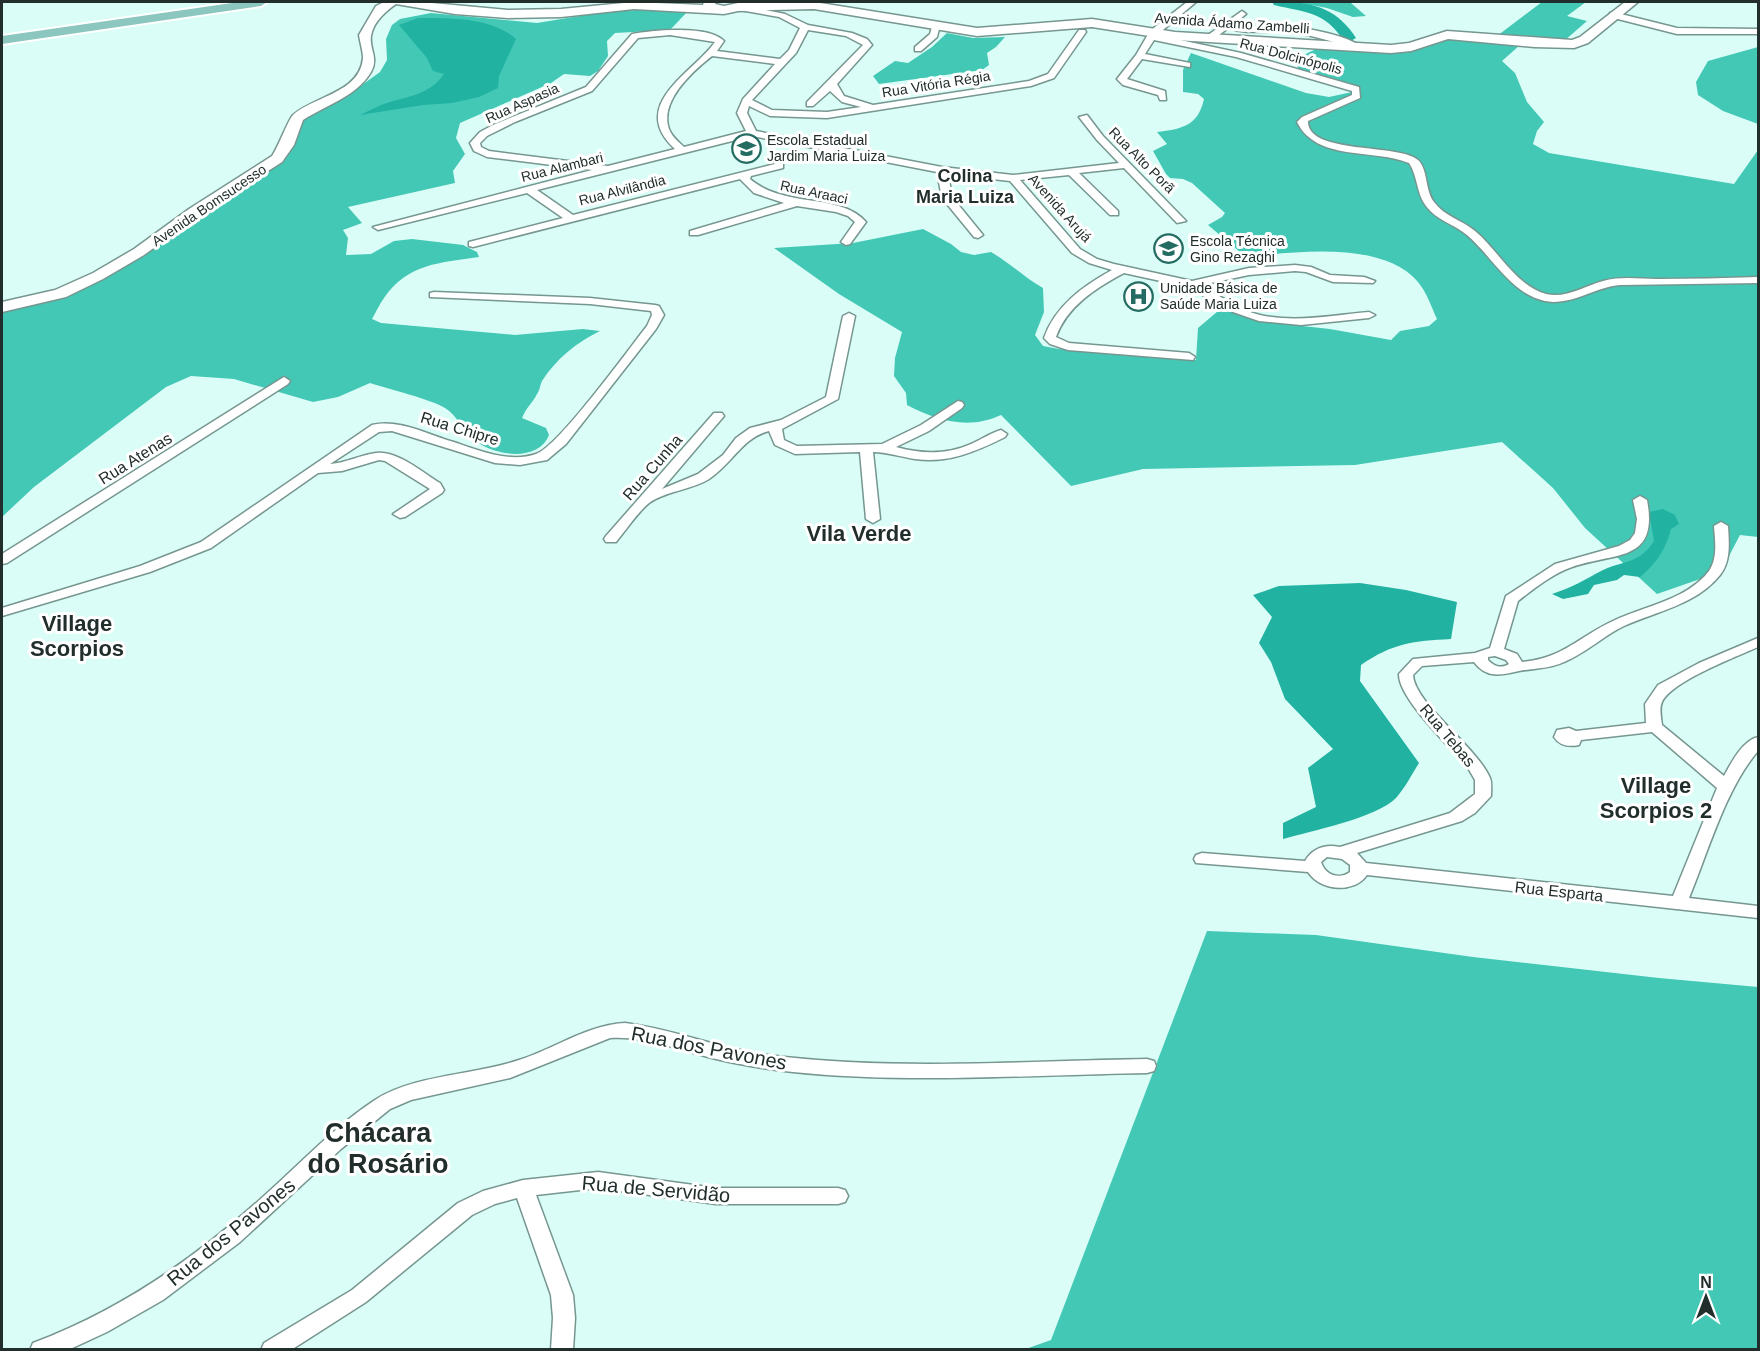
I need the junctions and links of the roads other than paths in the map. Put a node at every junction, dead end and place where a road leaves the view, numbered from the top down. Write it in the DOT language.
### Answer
graph roads {
  1 [pos="232,2"];
  2 [pos="261,2"];
  3 [pos="392,2"];
  4 [pos="401,2"];
  5 [pos="451,2"];
  6 [pos="464,2"];
  7 [pos="632,2"];
  8 [pos="665,2"];
  9 [pos="686,2"];
  10 [pos="1192,2"];
  11 [pos="1632,2"];
  12 [pos="737,4"];
  13 [pos="435,7"];
  14 [pos="715,7"];
  15 [pos="370,10"];
  16 [pos="777,10"];
  17 [pos="1242,14"];
  18 [pos="1613,15"];
  19 [pos="936,25"];
  20 [pos="1228,25"];
  21 [pos="1245,29"];
  22 [pos="804,31"];
  23 [pos="1082,32"];
  24 [pos="1758,32"];
  25 [pos="1153,34"];
  26 [pos="1215,37"];
  27 [pos="2,38"];
  28 [pos="1356,46"];
  29 [pos="918,49"];
  30 [pos="711,53"];
  31 [pos="1140,57"];
  32 [pos="782,62"];
  33 [pos="1187,66"];
  34 [pos="832,84"];
  35 [pos="1163,98"];
  36 [pos="746,101"];
  37 [pos="810,104"];
  38 [pos="882,107"];
  39 [pos="742,113"];
  40 [pos="770,113"];
  41 [pos="1084,117"];
  42 [pos="752,132"];
  43 [pos="682,150"];
  44 [pos="1126,165"];
  45 [pos="779,166"];
  46 [pos="607,169"];
  47 [pos="942,170"];
  48 [pos="1072,172"];
  49 [pos="746,174"];
  50 [pos="1012,178"];
  51 [pos="530,189"];
  52 [pos="795,203"];
  53 [pos="1114,213"];
  54 [pos="572,219"];
  55 [pos="1181,221"];
  56 [pos="378,227"];
  57 [pos="694,233"];
  58 [pos="978,236"];
  59 [pos="846,242"];
  60 [pos="473,244"];
  61 [pos="1123,269"];
  62 [pos="1369,280"];
  63 [pos="1758,280"];
  64 [pos="1192,284"];
  65 [pos="434,295"];
  66 [pos="2,297"];
  67 [pos="2,307"];
  68 [pos="1369,315"];
  69 [pos="849,316"];
  70 [pos="1189,357"];
  71 [pos="284,381"];
  72 [pos="958,405"];
  73 [pos="718,416"];
  74 [pos="783,423"];
  75 [pos="1000,434"];
  76 [pos="866,447"];
  77 [pos="884,448"];
  78 [pos="314,469"];
  79 [pos="645,500"];
  80 [pos="1640,500"];
  81 [pos="400,514"];
  82 [pos="873,519"];
  83 [pos="1720,526"];
  84 [pos="611,540"];
  85 [pos="2,561"];
  86 [pos="2,612"];
  87 [pos="1758,642"];
  88 [pos="1496,651"];
  89 [pos="1480,657"];
  90 [pos="1514,668"];
  91 [pos="1654,727"];
  92 [pos="1574,736"];
  93 [pos="1758,742"];
  94 [pos="1726,787"];
  95 [pos="1342,852"];
  96 [pos="1202,859"];
  97 [pos="1313,867"];
  98 [pos="1360,868"];
  99 [pos="1679,902"];
  100 [pos="1758,912"];
  101 [pos="1147,1066"];
  102 [pos="523,1188"];
  103 [pos="838,1197"];
  104 [pos="41,1350"];
  105 [pos="272,1350"];
  106 [pos="562,1350"];
  1 -- 27 [label="main road"];
  2 -- 27 [label="main road"];
  3 -- 15 [label="street"];
  4 -- 13 [label="street, Avenida Ádamo Zambelli"];
  5 -- 13 [label="street"];
  6 -- 7 [label="street"];
  8 -- 9 [label="street"];
  10 -- 25 [label="street"];
  11 -- 18 [label="street, Avenida Ádamo Zambelli"];
  12 -- 14 [label="street, Avenida Ádamo Zambelli"];
  12 -- 16 [label="street, Avenida Ádamo Zambelli"];
  13 -- 14 [label="street, Avenida Ádamo Zambelli"];
  14 -- 16 [label="street"];
  15 -- 66 [label="street, Avenida Bomsucesso"];
  15 -- 67 [label="street, Avenida Bomsucesso"];
  16 -- 19 [label="street, Avenida Ádamo Zambelli"];
  16 -- 22 [label="street"];
  17 -- 20 [label="street"];
  18 -- 24 [label="street"];
  18 -- 28 [label="street, Avenida Ádamo Zambelli"];
  19 -- 25 [label="street, Avenida Ádamo Zambelli"];
  19 -- 29 [label="street"];
  20 -- 21 [label="street"];
  20 -- 26 [label="street"];
  21 -- 26 [label="street"];
  21 -- 28 [label="street"];
  22 -- 32 [label="street"];
  22 -- 34 [label="street"];
  23 -- 38 [label="street, Rua Vitória Régia"];
  25 -- 26 [label="street, Avenida Ádamo Zambelli"];
  25 -- 31 [label="street"];
  25 -- 63 [label="street, Rua Dolcinópolis"];
  26 -- 28 [label="street, Avenida Ádamo Zambelli"];
  30 -- 32 [label="street"];
  30 -- 43 [label="street"];
  30 -- 46 [label="street, Rua Aspasia"];
  31 -- 33 [label="street"];
  31 -- 35 [label="street"];
  32 -- 36 [label="street"];
  34 -- 37 [label="street"];
  34 -- 38 [label="street"];
  36 -- 39 [label="street"];
  36 -- 40 [label="street, Rua Vitória Régia"];
  38 -- 40 [label="street, Rua Vitória Régia"];
  39 -- 40 [label="street, Rua Vitória Régia"];
  39 -- 42 [label="street"];
  41 -- 44 [label="street, Rua Alto Porã"];
  42 -- 43 [label="street, Rua Alambari"];
  42 -- 47 [label="street, Avenida Arujá"];
  43 -- 46 [label="street, Rua Alambari"];
  44 -- 48 [label="street"];
  44 -- 55 [label="street, Rua Alto Porã"];
  45 -- 49 [label="street, Rua Alvilândia"];
  46 -- 51 [label="street, Rua Alambari"];
  47 -- 50 [label="street, Avenida Arujá"];
  47 -- 58 [label="street"];
  48 -- 50 [label="street"];
  48 -- 53 [label="street"];
  49 -- 52 [label="street, Rua Araaci"];
  49 -- 54 [label="street, Rua Alvilândia"];
  50 -- 61 [label="street, Avenida Arujá"];
  51 -- 54 [label="street"];
  51 -- 56 [label="street, Rua Alambari"];
  52 -- 57 [label="street"];
  52 -- 59 [label="street, Rua Araaci"];
  54 -- 60 [label="street, Rua Alvilândia"];
  61 -- 64 [label="street, Avenida Arujá"];
  61 -- 70 [label="street"];
  62 -- 64 [label="street"];
  64 -- 68 [label="street"];
  65 -- 78 [label="street, Rua Chipre"];
  69 -- 74 [label="street"];
  71 -- 85 [label="street, Rua Atenas"];
  72 -- 77 [label="street"];
  73 -- 79 [label="street, Rua Cunha"];
  74 -- 76 [label="street"];
  74 -- 79 [label="street"];
  75 -- 77 [label="street"];
  76 -- 77 [label="street"];
  76 -- 82 [label="street"];
  78 -- 81 [label="street"];
  78 -- 86 [label="street, Rua Chipre"];
  79 -- 84 [label="street, Rua Cunha"];
  80 -- 88 [label="street"];
  83 -- 90 [label="street"];
  87 -- 91 [label="street"];
  88 -- 89 [label="street"];
  88 -- 90 [label="street"];
  89 -- 90 [label="street"];
  89 -- 95 [label="street, Rua Tebas"];
  91 -- 92 [label="street"];
  91 -- 94 [label="street"];
  93 -- 94 [label="street"];
  94 -- 99 [label="street"];
  95 -- 97 [label="street"];
  95 -- 98 [label="street"];
  96 -- 97 [label="street"];
  97 -- 98 [label="street"];
  98 -- 99 [label="street, Rua Esparta"];
  99 -- 100 [label="street, Rua Esparta"];
  101 -- 104 [label="street, Rua dos Pavones"];
  102 -- 103 [label="street, Rua de Servidão"];
  102 -- 105 [label="street, Rua de Servidão"];
  102 -- 106 [label="street"];
}
